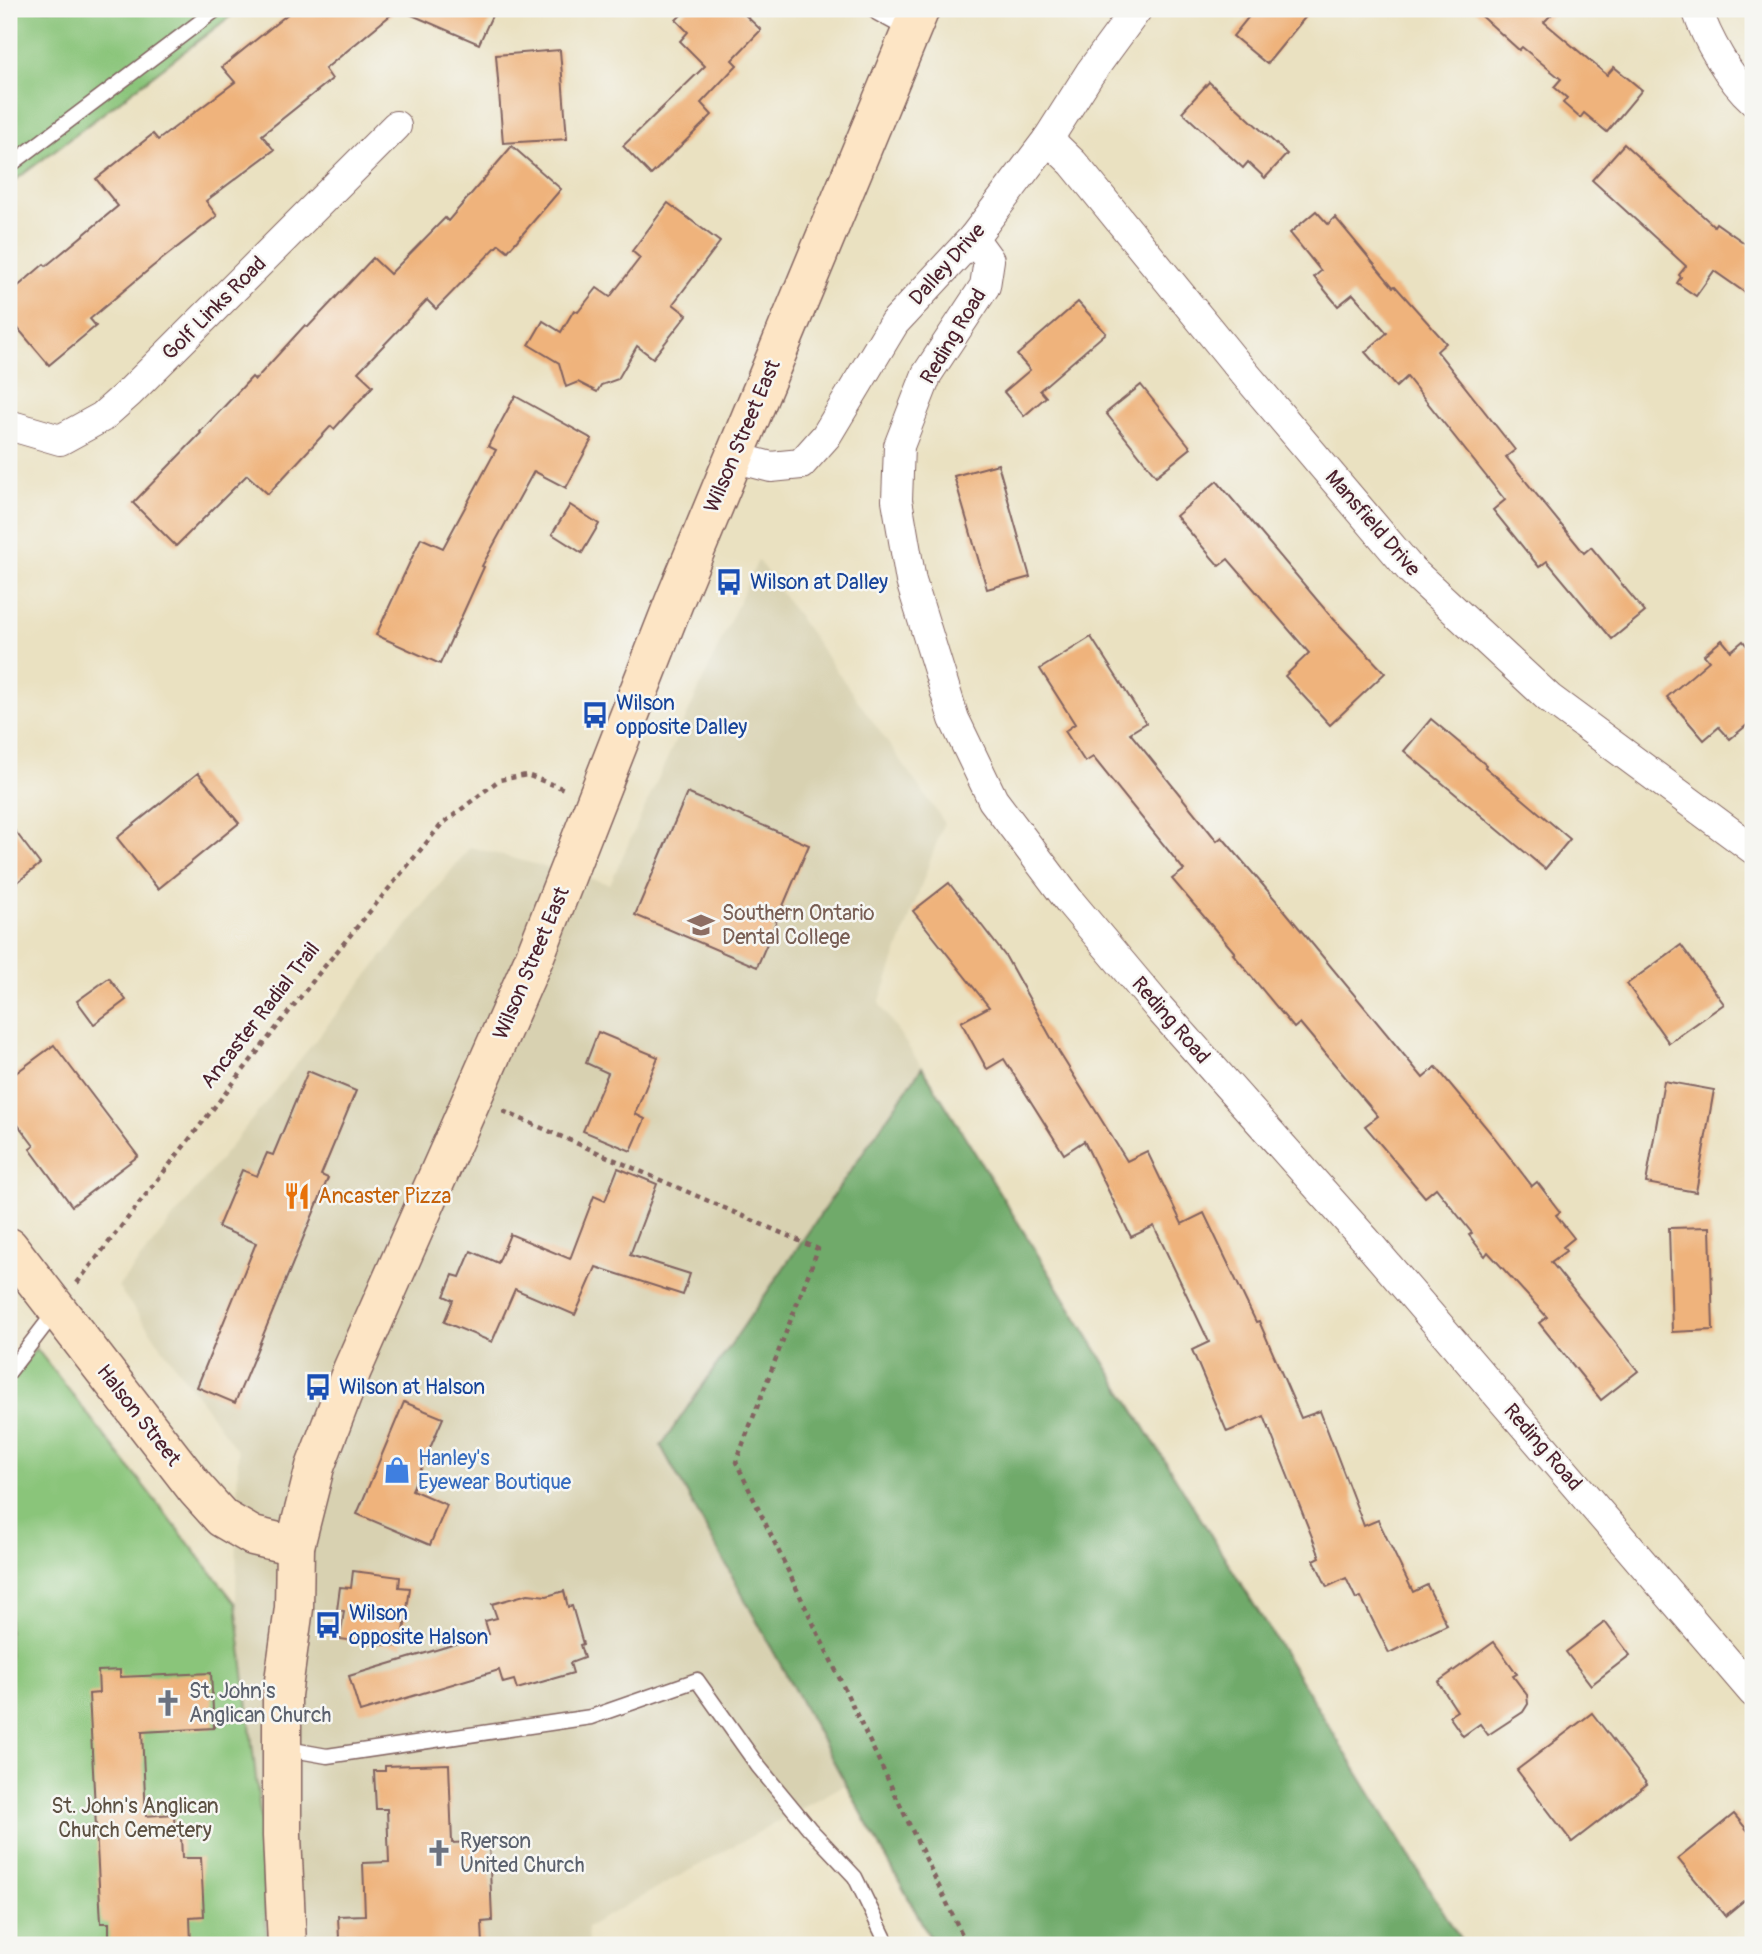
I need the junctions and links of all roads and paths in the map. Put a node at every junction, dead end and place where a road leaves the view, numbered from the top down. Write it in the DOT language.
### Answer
graph roads {
  1 [pos="874,9"];
  2 [pos="1137,9"];
  3 [pos="1697,9"];
  4 [pos="207,12"];
  5 [pos="916,20"];
  6 [pos="1753,100"];
  7 [pos="396,125"];
  8 [pos="1048,139"];
  9 [pos="9,166"];
  10 [pos="972,238"];
  11 [pos="9,424"];
  12 [pos="733,457"];
  13 [pos="596,801"];
  14 [pos="1752,846"];
  15 [pos="473,1098"];
  16 [pos="9,1247"];
  17 [pos="57,1309"];
  18 [pos="9,1372"];
  19 [pos="295,1546"];
  20 [pos="1753,1692"];
  21 [pos="281,1747"];
  22 [pos="287,1945"];
  23 [pos="888,1945"];
  24 [pos="967,1945"];
  1 -- 5 [label="lane"];
  2 -- 8 [label="street, Dalley Drive"];
  3 -- 6 [label="street"];
  4 -- 9 [label="lane"];
  5 -- 12 [label="main road, Wilson Street East"];
  7 -- 11 [label="street, Golf Links Road"];
  8 -- 10 [label="street, Dalley Drive"];
  8 -- 14 [label="street, Mansfield Drive"];
  10 -- 12 [label="street, Dalley Drive"];
  10 -- 20 [label="street, Reding Road"];
  12 -- 13 [label="main road, Wilson Street East"];
  13 -- 15 [label="main road, Wilson Street East"];
  13 -- 17 [label="path, Ancaster Radial Trail"];
  15 -- 19 [label="main road, Wilson Street East"];
  15 -- 24 [label="path"];
  16 -- 17 [label="main road, Halson Street"];
  17 -- 18 [label="lane"];
  17 -- 19 [label="main road, Halson Street"];
  19 -- 21 [label="main road, Wilson Street East"];
  21 -- 22 [label="main road, Wilson Street East"];
  21 -- 23 [label="lane"];
}
